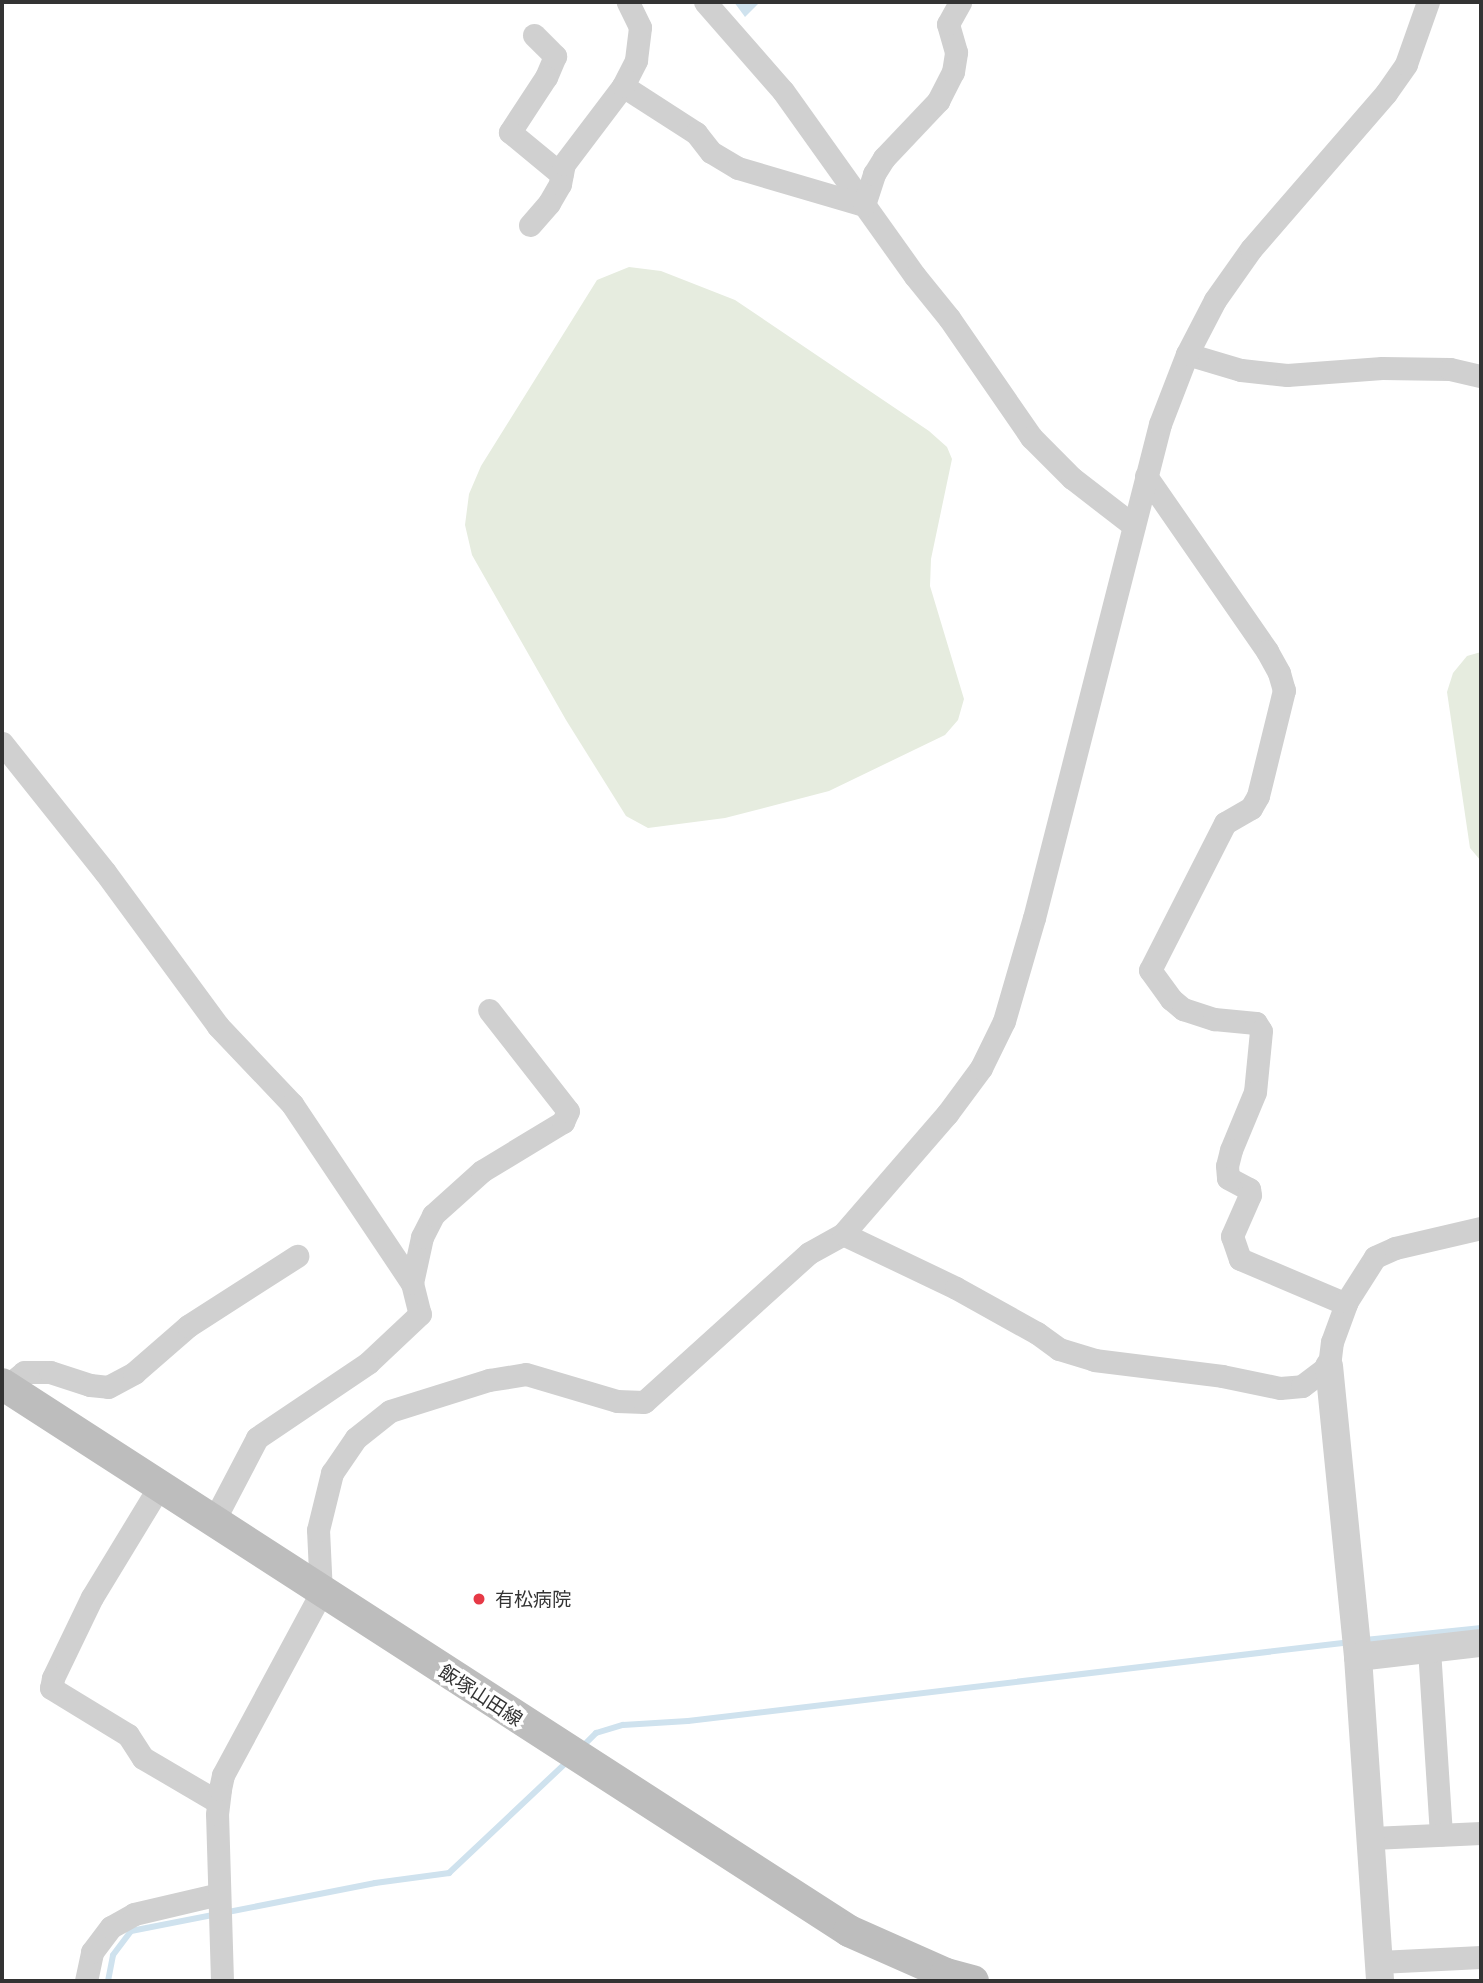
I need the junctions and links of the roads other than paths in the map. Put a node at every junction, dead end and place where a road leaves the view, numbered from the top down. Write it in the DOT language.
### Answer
graph roads {
  1 [pos="628,2"];
  2 [pos="705,2"];
  3 [pos="960,2"];
  4 [pos="1428,2"];
  5 [pos="534,35"];
  6 [pos="623,86"];
  7 [pos="562,175"];
  8 [pos="864,205"];
  9 [pos="530,225"];
  10 [pos="1187,354"];
  11 [pos="1481,376"];
  12 [pos="1146,476"];
  13 [pos="1134,526"];
  14 [pos="2,743"];
  15 [pos="489,1010"];
  16 [pos="1481,1228"];
  17 [pos="843,1234"];
  18 [pos="297,1256"];
  19 [pos="412,1283"];
  20 [pos="1346,1304"];
  21 [pos="1329,1366"];
  22 [pos="3,1387"];
  23 [pos="159,1487"];
  24 [pos="213,1522"];
  25 [pos="321,1593"];
  26 [pos="1481,1643"];
  27 [pos="1429,1649"];
  28 [pos="1358,1657"];
  29 [pos="218,1802"];
  30 [pos="1481,1833"];
  31 [pos="1441,1835"];
  32 [pos="1372,1838"];
  33 [pos="220,1908"];
  34 [pos="1481,1957"];
  35 [pos="1380,1972"];
  36 [pos="86,1981"];
  37 [pos="222,1981"];
  38 [pos="973,1981"];
  1 -- 6 [label="street"];
  2 -- 8 [label="street"];
  3 -- 8 [label="street"];
  4 -- 10 [label="street"];
  5 -- 7 [label="street"];
  6 -- 7 [label="street"];
  6 -- 8 [label="street"];
  7 -- 9 [label="street"];
  8 -- 13 [label="street"];
  10 -- 11 [label="street"];
  10 -- 12 [label="street"];
  12 -- 13 [label="street"];
  12 -- 20 [label="street"];
  13 -- 17 [label="street"];
  14 -- 19 [label="street"];
  15 -- 19 [label="street"];
  16 -- 20 [label="street"];
  17 -- 21 [label="street"];
  17 -- 25 [label="street"];
  18 -- 22 [label="street"];
  19 -- 24 [label="street"];
  20 -- 21 [label="street"];
  21 -- 28 [label="street"];
  22 -- 23 [label="main road, 飯塚山田線"];
  23 -- 24 [label="main road, 飯塚山田線"];
  23 -- 29 [label="street"];
  24 -- 25 [label="main road, 飯塚山田線"];
  25 -- 29 [label="street"];
  25 -- 38 [label="main road, 飯塚山田線"];
  26 -- 27 [label="street"];
  27 -- 28 [label="street"];
  27 -- 31 [label="street"];
  28 -- 32 [label="street"];
  29 -- 33 [label="street"];
  30 -- 31 [label="street"];
  31 -- 32 [label="street"];
  32 -- 35 [label="street"];
  33 -- 36 [label="street"];
  33 -- 37 [label="street"];
  34 -- 35 [label="street"];
}
